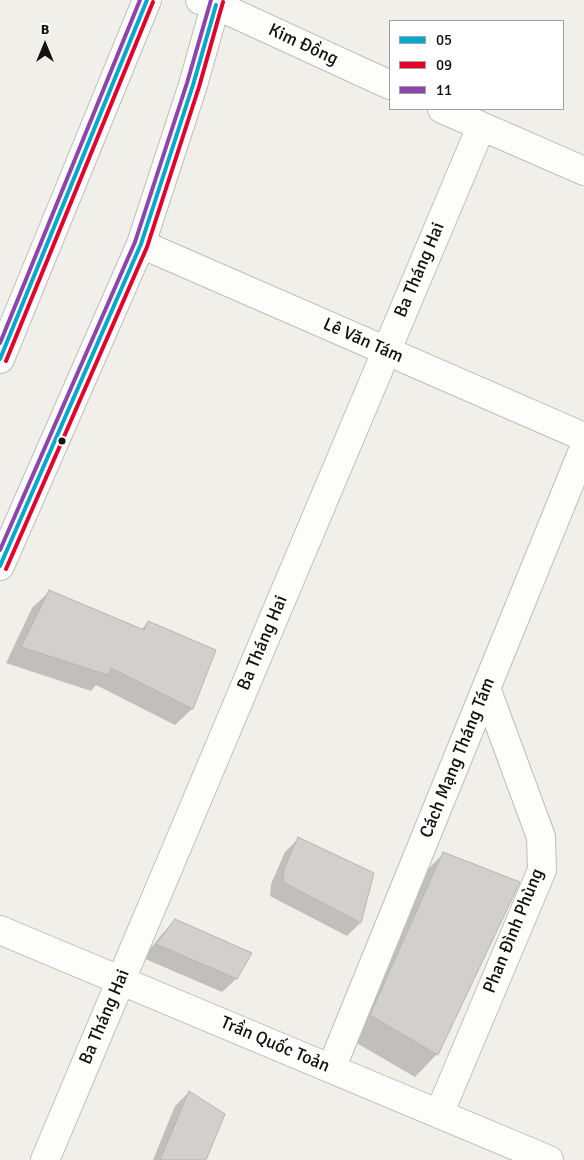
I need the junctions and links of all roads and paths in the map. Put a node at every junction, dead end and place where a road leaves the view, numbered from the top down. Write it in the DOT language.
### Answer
graph roads {
  1 [pos="147,0"];
  2 [pos="211,2"];
  3 [pos="389,85"];
  4 [pos="444,110"];
  5 [pos="481,127"];
  6 [pos="584,171"];
  7 [pos="141,244"];
  8 [pos="386,352"];
  9 [pos="0,359"];
  10 [pos="584,438"];
  11 [pos="584,448"];
  12 [pos="0,566"];
  13 [pos="486,688"];
  14 [pos="0,930"];
  15 [pos="120,980"];
  16 [pos="331,1069"];
  17 [pos="439,1114"];
  18 [pos="45,1160"];
  19 [pos="549,1160"];
  1 -- 9 [label="street"];
  2 -- 3 [label="street, Kim Đồng"];
  2 -- 7 [label="street"];
  4 -- 5 [label="street"];
  5 -- 6 [label="street"];
  5 -- 8 [label="street, Ba Tháng Hai"];
  7 -- 8 [label="street, Lê Văn Tám"];
  7 -- 12 [label="street"];
  8 -- 10 [label="street, Lê Văn Tám"];
  8 -- 15 [label="street, Ba Tháng Hai"];
  11 -- 13 [label="street, Cách Mạng Tháng Tám"];
  13 -- 16 [label="street, Cách Mạng Tháng Tám"];
  13 -- 17 [label="street, Phan Đình Phùng"];
  14 -- 15 [label="street, Trần Quốc Toản"];
  15 -- 16 [label="street, Trần Quốc Toản"];
  15 -- 18 [label="street, Ba Tháng Hai"];
  16 -- 17 [label="street, Trần Quốc Toản"];
  17 -- 19 [label="street, Trần Quốc Toản"];
}
